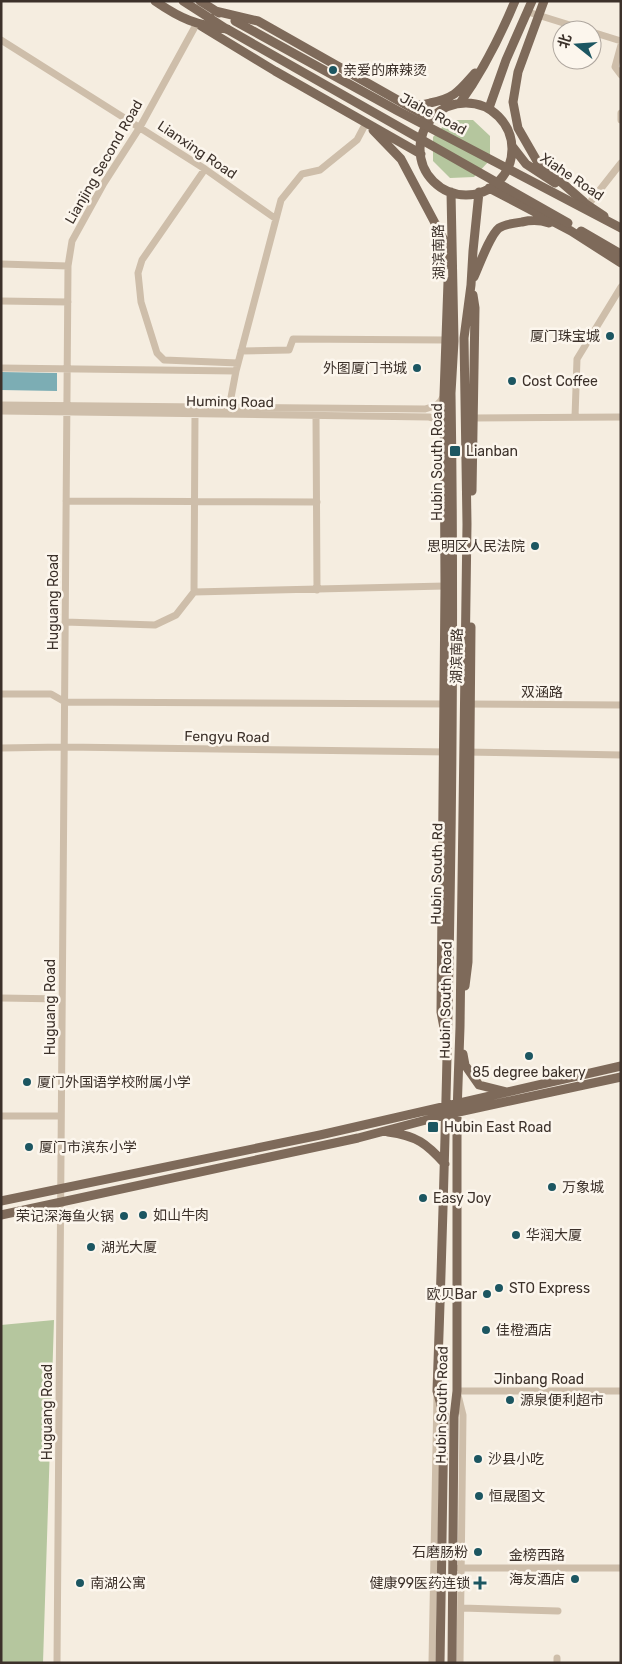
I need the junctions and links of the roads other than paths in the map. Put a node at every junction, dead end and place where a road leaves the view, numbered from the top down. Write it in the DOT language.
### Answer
graph roads {
  1 [pos="155,1"];
  2 [pos="183,1"];
  3 [pos="200,1"];
  4 [pos="515,1"];
  5 [pos="532,1"];
  6 [pos="544,1"];
  7 [pos="215,11"];
  8 [pos="528,12"];
  9 [pos="539,15"];
  10 [pos="555,20"];
  11 [pos="199,24"];
  12 [pos="227,29"];
  13 [pos="602,36"];
  14 [pos="1,40"];
  15 [pos="621,43"];
  16 [pos="486,62"];
  17 [pos="621,74"];
  18 [pos="395,99"];
  19 [pos="460,103"];
  20 [pos="489,108"];
  21 [pos="621,113"];
  22 [pos="430,120"];
  23 [pos="621,120"];
  24 [pos="366,123"];
  25 [pos="140,127"];
  26 [pos="512,146"];
  27 [pos="420,154"];
  28 [pos="621,163"];
  29 [pos="205,169"];
  30 [pos="489,188"];
  31 [pos="451,192"];
  32 [pos="479,192"];
  33 [pos="586,204"];
  34 [pos="276,219"];
  35 [pos="569,227"];
  36 [pos="621,227"];
  37 [pos="453,232"];
  38 [pos="621,254"];
  39 [pos="621,263"];
  40 [pos="1,264"];
  41 [pos="68,266"];
  42 [pos="449,266"];
  43 [pos="471,285"];
  44 [pos="621,287"];
  45 [pos="1,301"];
  46 [pos="68,302"];
  47 [pos="445,340"];
  48 [pos="241,350"];
  49 [pos="238,363"];
  50 [pos="1,368"];
  51 [pos="67,369"];
  52 [pos="236,371"];
  53 [pos="444,395"];
  54 [pos="1,405"];
  55 [pos="229,408"];
  56 [pos="67,409"];
  57 [pos="1,411"];
  58 [pos="195,414"];
  59 [pos="316,416"];
  60 [pos="574,417"];
  61 [pos="621,417"];
  62 [pos="473,418"];
  63 [pos="444,440"];
  64 [pos="66,501"];
  65 [pos="194,502"];
  66 [pos="317,502"];
  67 [pos="444,586"];
  68 [pos="317,590"];
  69 [pos="194,592"];
  70 [pos="65,622"];
  71 [pos="1,694"];
  72 [pos="64,702"];
  73 [pos="448,704"];
  74 [pos="467,704"];
  75 [pos="621,706"];
  76 [pos="64,747"];
  77 [pos="1,748"];
  78 [pos="443,752"];
  79 [pos="462,752"];
  80 [pos="621,755"];
  81 [pos="1,998"];
  82 [pos="62,999"];
  83 [pos="460,1027"];
  84 [pos="448,1049"];
  85 [pos="621,1066"];
  86 [pos="621,1077"];
  87 [pos="507,1092"];
  88 [pos="458,1103"];
  89 [pos="446,1105"];
  90 [pos="457,1113"];
  91 [pos="445,1115"];
  92 [pos="1,1116"];
  93 [pos="61,1116"];
  94 [pos="358,1138"];
  95 [pos="445,1164"];
  96 [pos="61,1189"];
  97 [pos="1,1201"];
  98 [pos="61,1203"];
  99 [pos="1,1215"];
  100 [pos="456,1391"];
  101 [pos="621,1391"];
  102 [pos="437,1392"];
  103 [pos="458,1568"];
  104 [pos="621,1568"];
  105 [pos="462,1608"];
  106 [pos="558,1610"];
  107 [pos="57,1663"];
  108 [pos="432,1663"];
  109 [pos="440,1663"];
  110 [pos="452,1663"];
  111 [pos="460,1663"];
  1 -- 11 [label="main road"];
  2 -- 12 [label="main road, Jiahe Road"];
  3 -- 7 [label="main road"];
  4 -- 16 [label="main road"];
  5 -- 8 [label="main road"];
  6 -- 9 [label="main road"];
  7 -- 18 [label="main road"];
  7 -- 36 [label="main road, Jiahe Road, bridge"];
  8 -- 9 [label="street"];
  8 -- 20 [label="main road"];
  9 -- 10 [label="street"];
  9 -- 33 [label="main road"];
  11 -- 12 [label="main road"];
  11 -- 24 [label="main road"];
  11 -- 25 [label="street, Lianjing Second Road"];
  12 -- 35 [label="main road, Jiahe Road, bridge"];
  13 -- 15 [label="street"];
  14 -- 25 [label="street, Lianxing Road"];
  15 -- 17 [label="street"];
  16 -- 18 [label="main road"];
  16 -- 19 [label="main road"];
  18 -- 22 [label="main road"];
  19 -- 20 [label="main road"];
  19 -- 22 [label="main road"];
  20 -- 26 [label="main road"];
  21 -- 23 [label="street"];
  22 -- 27 [label="main road"];
  24 -- 27 [label="main road"];
  24 -- 34 [label="street"];
  24 -- 42 [label="main road"];
  25 -- 29 [label="street, Lianxing Road"];
  25 -- 41 [label="street, Lianjing Second Road"];
  26 -- 30 [label="main road"];
  26 -- 33 [label="main road, Xiahe Road"];
  27 -- 31 [label="main road"];
  28 -- 33 [label="street"];
  29 -- 34 [label="street, Lianxing Road"];
  29 -- 49 [label="street"];
  30 -- 32 [label="main road"];
  30 -- 35 [label="main road"];
  31 -- 32 [label="main road"];
  31 -- 37 [label="main road, 湖滨南路"];
  32 -- 43 [label="main road, 湖滨南路"];
  33 -- 36 [label="main road, Xiahe Road"];
  34 -- 48 [label="street"];
  35 -- 38 [label="main road"];
  35 -- 39 [label="main road"];
  35 -- 43 [label="main road"];
  37 -- 42 [label="main road"];
  37 -- 73 [label="main road, 湖滨南路"];
  40 -- 41 [label="street"];
  41 -- 46 [label="street, Lianjing Second Road"];
  42 -- 47 [label="main road"];
  43 -- 62 [label="main road, 湖滨南路"];
  43 -- 74 [label="main road, 湖滨南路"];
  44 -- 60 [label="street"];
  45 -- 46 [label="street"];
  46 -- 51 [label="street, Lianjing Second Road"];
  47 -- 48 [label="street"];
  47 -- 53 [label="main road"];
  48 -- 49 [label="street"];
  49 -- 52 [label="street"];
  50 -- 51 [label="street"];
  51 -- 52 [label="street"];
  51 -- 56 [label="street, Lianjing Second Road"];
  52 -- 55 [label="street"];
  53 -- 55 [label="street, Huming Road"];
  53 -- 63 [label="main road"];
  54 -- 56 [label="street, Huming Road"];
  55 -- 56 [label="street, Huming Road"];
  56 -- 57 [label="street, Huming Road"];
  56 -- 58 [label="street, Huming Road"];
  56 -- 64 [label="street, Huguang Road"];
  58 -- 59 [label="street, Huming Road"];
  58 -- 65 [label="street"];
  59 -- 63 [label="street, Huming Road"];
  59 -- 66 [label="street"];
  60 -- 61 [label="street"];
  60 -- 62 [label="street"];
  62 -- 74 [label="main road, 湖滨南路"];
  63 -- 67 [label="main road"];
  64 -- 65 [label="street"];
  64 -- 70 [label="street, Huguang Road"];
  65 -- 66 [label="street"];
  65 -- 69 [label="street"];
  66 -- 68 [label="street"];
  67 -- 68 [label="street"];
  67 -- 73 [label="main road"];
  68 -- 69 [label="street"];
  69 -- 70 [label="street"];
  70 -- 72 [label="street, Huguang Road"];
  71 -- 72 [label="street"];
  72 -- 73 [label="street"];
  72 -- 76 [label="street, Huguang Road"];
  73 -- 78 [label="main road"];
  73 -- 79 [label="main road, Hubin South Rd"];
  74 -- 75 [label="street, 双涵路"];
  74 -- 79 [label="main road, 湖滨南路"];
  76 -- 77 [label="street, Fengyu Road"];
  76 -- 78 [label="street, Fengyu Road"];
  76 -- 82 [label="street, Huguang Road"];
  78 -- 79 [label="street, Fengyu Road"];
  78 -- 84 [label="main road"];
  79 -- 80 [label="street, Fengyu Road"];
  79 -- 83 [label="main road, 湖滨南路"];
  79 -- 84 [label="main road, Hubin South Rd"];
  81 -- 82 [label="street"];
  82 -- 93 [label="street, Huguang Road"];
  83 -- 87 [label="main road"];
  83 -- 88 [label="main road, Hubin South Road"];
  84 -- 89 [label="main road, Hubin South Rd"];
  85 -- 87 [label="main road"];
  86 -- 90 [label="main road"];
  87 -- 88 [label="main road"];
  88 -- 89 [label="main road"];
  88 -- 90 [label="main road, Hubin South Road"];
  89 -- 91 [label="main road, Hubin South Road"];
  89 -- 96 [label="main road"];
  90 -- 91 [label="main road"];
  90 -- 100 [label="main road, Hubin South Road"];
  91 -- 94 [label="main road"];
  91 -- 95 [label="main road, Hubin South Road"];
  92 -- 93 [label="street"];
  93 -- 96 [label="street, Huguang Road"];
  94 -- 95 [label="main road"];
  94 -- 98 [label="main road"];
  95 -- 102 [label="main road, Hubin South Road"];
  96 -- 97 [label="main road"];
  96 -- 98 [label="street, Huguang Road"];
  98 -- 99 [label="main road"];
  98 -- 107 [label="street, Huguang Road"];
  100 -- 101 [label="street, Jinbang Road"];
  100 -- 103 [label="main road, Hubin South Road"];
  102 -- 108 [label="street"];
  102 -- 109 [label="main road, Hubin South Road"];
  103 -- 104 [label="street, 金榜西路"];
  103 -- 105 [label="street"];
  103 -- 110 [label="main road, Hubin South Road"];
  105 -- 106 [label="street"];
  105 -- 111 [label="street"];
}
